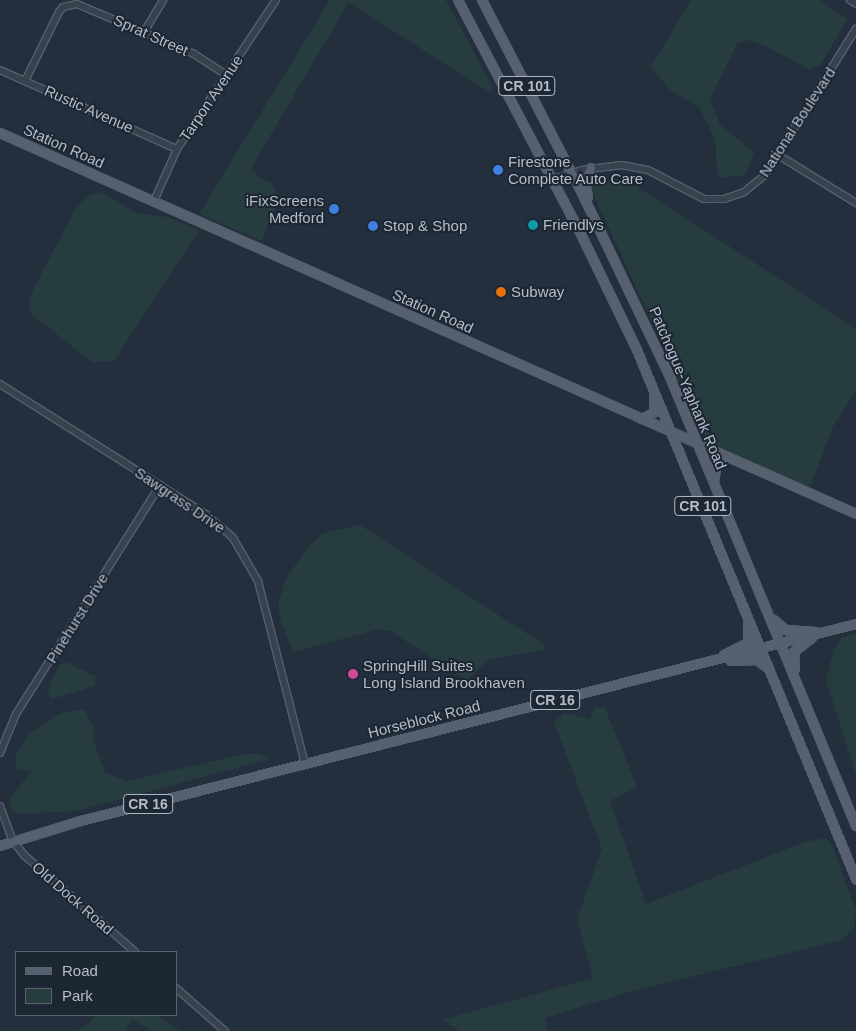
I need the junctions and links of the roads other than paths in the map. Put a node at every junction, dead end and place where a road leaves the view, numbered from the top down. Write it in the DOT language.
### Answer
graph roads {
  1 [pos="163,0"];
  2 [pos="276,0"];
  3 [pos="458,0"];
  4 [pos="482,0"];
  5 [pos="850,0"];
  6 [pos="856,4"];
  7 [pos="856,29"];
  8 [pos="144,32"];
  9 [pos="0,70"];
  10 [pos="228,76"];
  11 [pos="25,81"];
  12 [pos="0,133"];
  13 [pos="177,149"];
  14 [pos="778,155"];
  15 [pos="591,168"];
  16 [pos="572,173"];
  17 [pos="553,179"];
  18 [pos="154,201"];
  19 [pos="856,203"];
  20 [pos="596,220"];
  21 [pos="647,372"];
  22 [pos="0,384"];
  23 [pos="642,419"];
  24 [pos="674,433"];
  25 [pos="699,444"];
  26 [pos="728,457"];
  27 [pos="160,485"];
  28 [pos="715,485"];
  29 [pos="856,514"];
  30 [pos="743,603"];
  31 [pos="767,609"];
  32 [pos="856,624"];
  33 [pos="821,633"];
  34 [pos="780,644"];
  35 [pos="762,649"];
  36 [pos="711,662"];
  37 [pos="772,673"];
  38 [pos="799,688"];
  39 [pos="0,753"];
  40 [pos="305,764"];
  41 [pos="0,806"];
  42 [pos="856,826"];
  43 [pos="13,841"];
  44 [pos="0,846"];
  45 [pos="856,878"];
  46 [pos="134,951"];
  47 [pos="178,990"];
  48 [pos="225,1031"];
  1 -- 8 [label="street"];
  2 -- 10 [label="street, Tarpon Avenue"];
  3 -- 17 [label="main road, CR 101"];
  4 -- 16 [label="main road, Patchogue-Yaphank Road / CR 101"];
  5 -- 6 [label="street"];
  7 -- 14 [label="street, National Boulevard"];
  8 -- 10 [label="street, Sprat Street"];
  8 -- 11 [label="street, Sprat Street"];
  9 -- 11 [label="street, Rustic Avenue"];
  10 -- 13 [label="street, Tarpon Avenue"];
  11 -- 13 [label="street, Rustic Avenue"];
  12 -- 18 [label="main road, Station Road"];
  13 -- 18 [label="street, Tarpon Avenue"];
  14 -- 15 [label="street, National Boulevard"];
  14 -- 19 [label="street"];
  15 -- 16 [label="street, National Boulevard"];
  15 -- 20 [label="main road"];
  16 -- 17 [label="street, National Boulevard"];
  16 -- 20 [label="main road, Patchogue-Yaphank Road / CR 101"];
  17 -- 21 [label="main road, CR 101"];
  18 -- 23 [label="main road, Station Road"];
  20 -- 25 [label="main road, Patchogue-Yaphank Road / CR 101"];
  21 -- 23 [label="main road"];
  21 -- 24 [label="main road, Patchogue-Yaphank Road / CR 101"];
  22 -- 27 [label="street, Sawgrass Drive"];
  23 -- 24 [label="main road, Station Road"];
  24 -- 25 [label="main road, Station Road"];
  24 -- 30 [label="main road, Patchogue-Yaphank Road / CR 101"];
  25 -- 26 [label="main road, Station Road"];
  25 -- 28 [label="main road, Patchogue-Yaphank Road / CR 101"];
  26 -- 28 [label="main road"];
  26 -- 29 [label="main road, Station Road"];
  27 -- 39 [label="street, Pinehurst Drive"];
  27 -- 40 [label="street, Sawgrass Drive"];
  28 -- 31 [label="main road, Patchogue-Yaphank Road / CR 101"];
  30 -- 35 [label="main road, Patchogue-Yaphank Road / CR 101"];
  30 -- 36 [label="main road"];
  31 -- 33 [label="main road"];
  31 -- 34 [label="main road, Patchogue-Yaphank Road / CR 101"];
  32 -- 33 [label="main road, Horseblock Road / CR 16"];
  33 -- 34 [label="main road, Horseblock Road / CR 16"];
  33 -- 38 [label="main road"];
  34 -- 35 [label="main road, Horseblock Road / CR 16"];
  34 -- 38 [label="main road, Patchogue-Yaphank Road / CR 101"];
  35 -- 36 [label="main road, Horseblock Road / CR 16"];
  35 -- 37 [label="main road, Patchogue-Yaphank Road / CR 101"];
  36 -- 37 [label="main road"];
  36 -- 40 [label="main road, Horseblock Road / CR 16"];
  37 -- 45 [label="main road, Patchogue-Yaphank Road / CR 101"];
  38 -- 42 [label="main road, Patchogue-Yaphank Road / CR 101"];
  40 -- 43 [label="main road, Horseblock Road / CR 16"];
  41 -- 43 [label="street"];
  43 -- 44 [label="main road, Horseblock Road / CR 16"];
  43 -- 46 [label="street, Old Dock Road"];
  47 -- 48 [label="street"];
}
